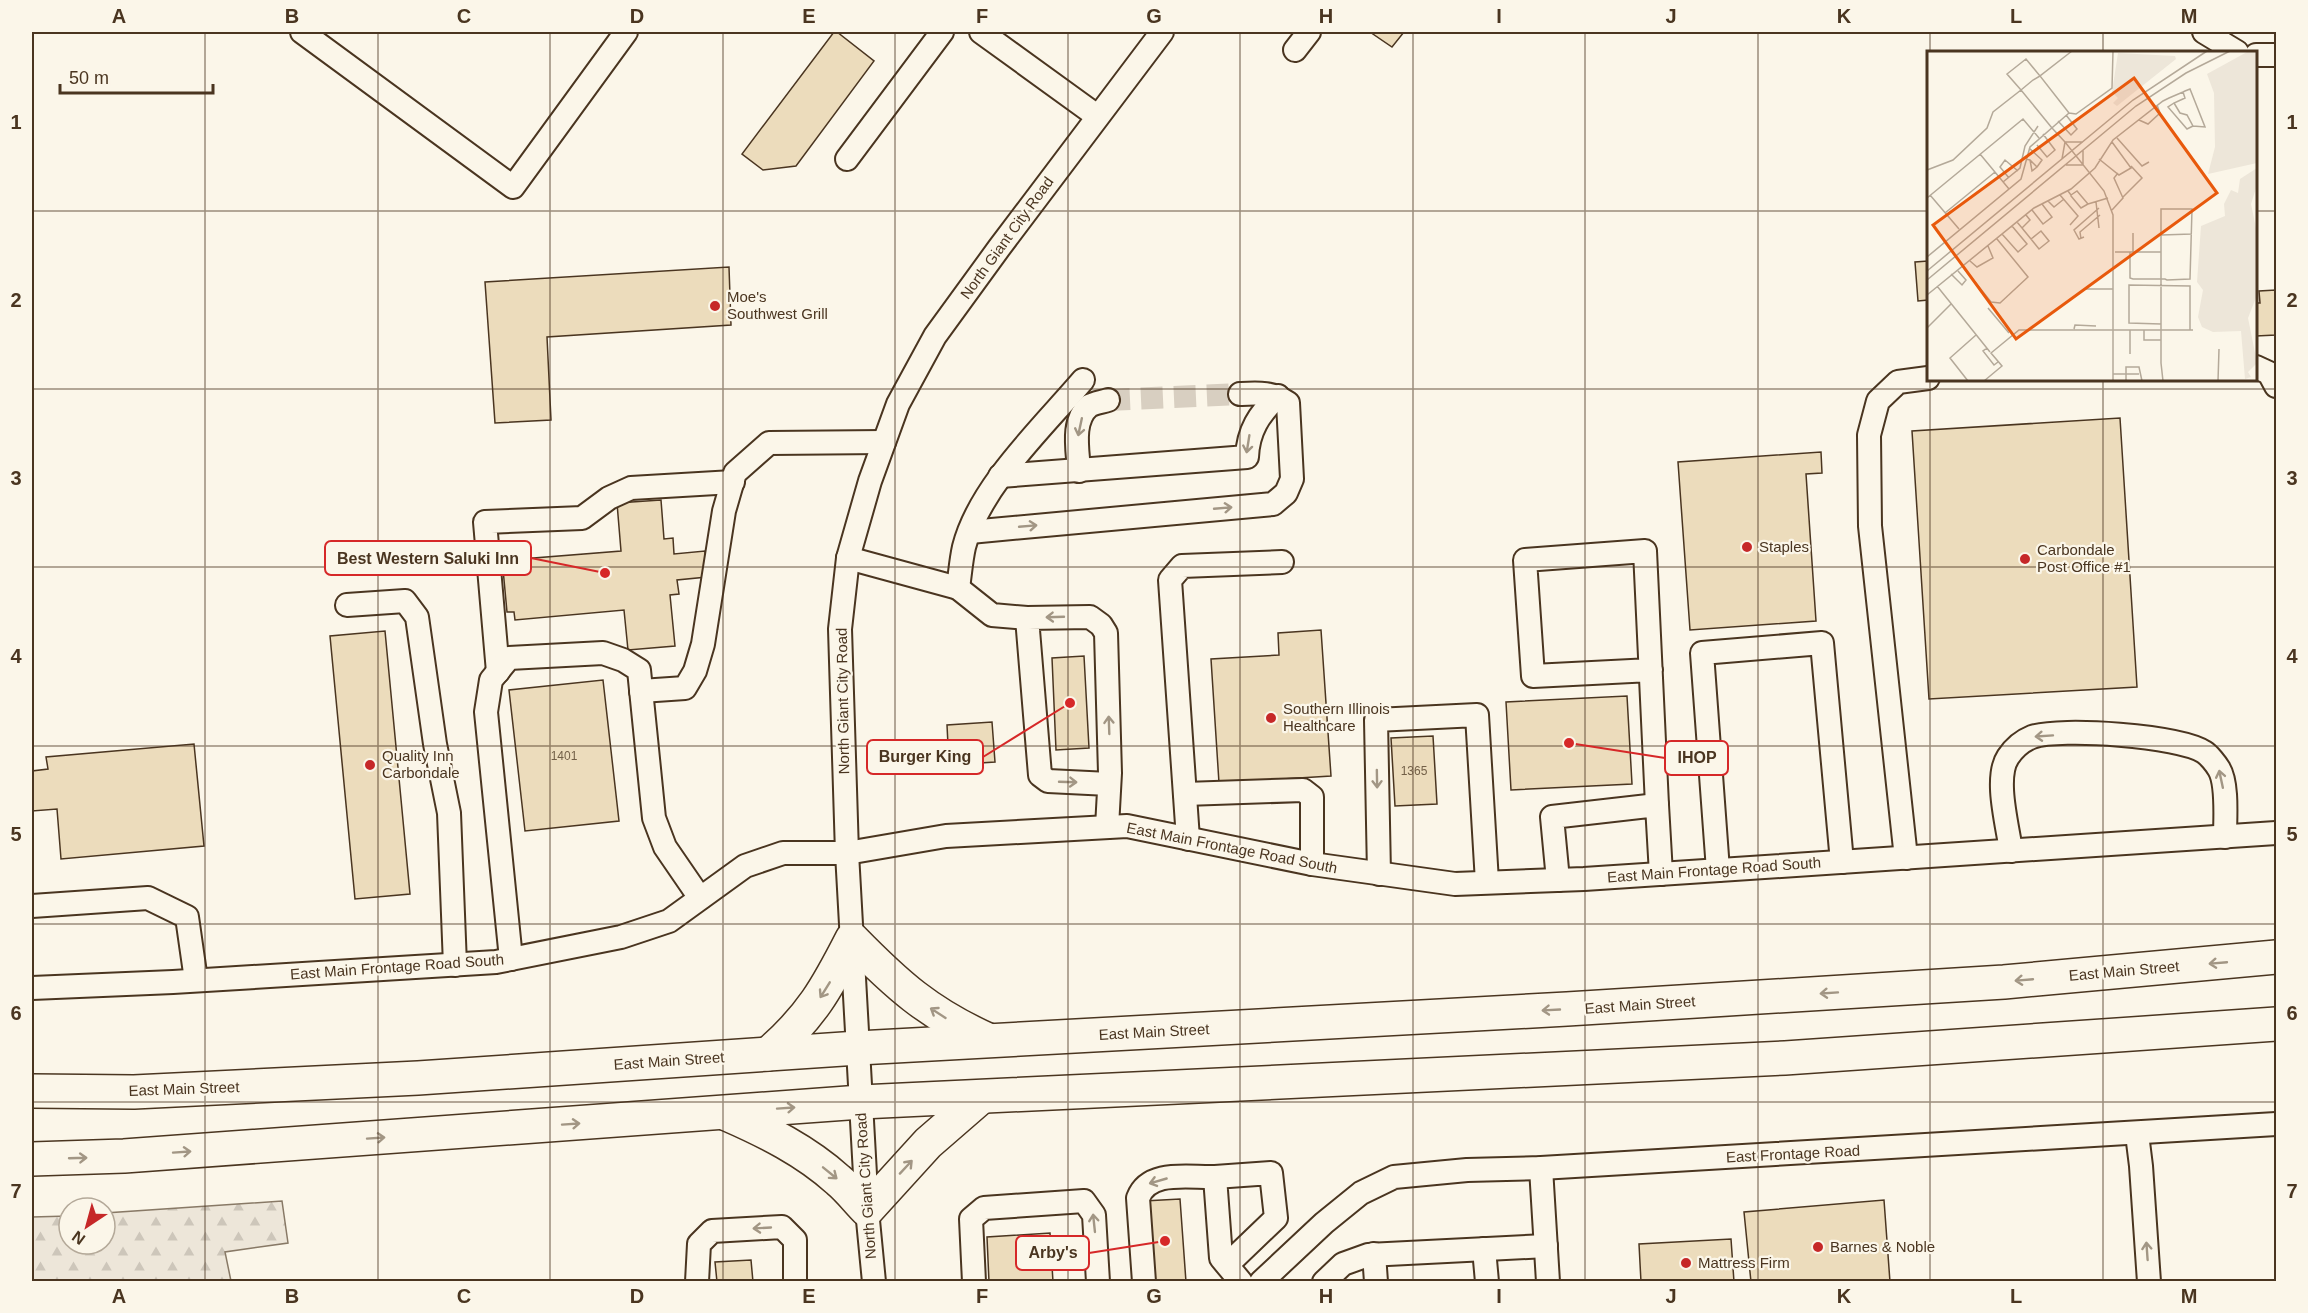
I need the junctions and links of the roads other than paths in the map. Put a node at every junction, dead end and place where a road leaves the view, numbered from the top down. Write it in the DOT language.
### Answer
graph roads {
  1 [pos="302,32"];
  2 [pos="626,32"];
  3 [pos="942,32"];
  4 [pos="981,32"];
  5 [pos="1162,32"];
  6 [pos="1309,32"];
  7 [pos="2205,32"];
  8 [pos="1295,50"];
  9 [pos="2235,51"];
  10 [pos="2257,55"];
  11 [pos="2277,55"];
  12 [pos="1097,116"];
  13 [pos="847,159"];
  14 [pos="2257,368"];
  15 [pos="1927,378"];
  16 [pos="1083,380"];
  17 [pos="2277,386"];
  18 [pos="1240,394"];
  19 [pos="1278,396"];
  20 [pos="1108,400"];
  21 [pos="884,442"];
  22 [pos="1079,471"];
  23 [pos="1000,476"];
  24 [pos="733,482"];
  25 [pos="970,532"];
  26 [pos="848,558"];
  27 [pos="1282,562"];
  28 [pos="958,588"];
  29 [pos="347,605"];
  30 [pos="1027,618"];
  31 [pos="1651,670"];
  32 [pos="498,672"];
  33 [pos="641,691"];
  34 [pos="1109,784"];
  35 [pos="1185,795"];
  36 [pos="1657,805"];
  37 [pos="1107,827"];
  38 [pos="2277,833"];
  39 [pos="2225,837"];
  40 [pos="1188,839"];
  41 [pos="2011,851"];
  42 [pos="847,853"];
  43 [pos="1906,858"];
  44 [pos="1842,862"];
  45 [pos="1312,864"];
  46 [pos="1718,870"];
  47 [pos="1379,874"];
  48 [pos="1661,874"];
  49 [pos="1558,880"];
  50 [pos="1487,882"];
  51 [pos="700,898"];
  52 [pos="32,906"];
  53 [pos="852,939"];
  54 [pos="2277,957"];
  55 [pos="511,959"];
  56 [pos="454,965"];
  57 [pos="195,980"];
  58 [pos="32,988"];
  59 [pos="2277,1024"];
  60 [pos="989,1041"];
  61 [pos="858,1048"];
  62 [pos="768,1054"];
  63 [pos="32,1091"];
  64 [pos="981,1096"];
  65 [pos="861,1102"];
  66 [pos="725,1113"];
  67 [pos="2277,1124"];
  68 [pos="2137,1134"];
  69 [pos="32,1159"];
  70 [pos="1541,1168"];
  71 [pos="1215,1177"];
  72 [pos="867,1210"];
  73 [pos="1546,1246"];
  74 [pos="1484,1249"];
  75 [pos="1374,1254"];
  76 [pos="1234,1273"];
  77 [pos="698,1281"];
  78 [pos="795,1281"];
  79 [pos="874,1281"];
  80 [pos="974,1281"];
  81 [pos="1098,1281"];
  82 [pos="1144,1281"];
  83 [pos="1261,1281"];
  84 [pos="1323,1281"];
  85 [pos="1376,1281"];
  86 [pos="1487,1281"];
  87 [pos="1548,1281"];
  88 [pos="2149,1281"];
  1 -- 2 [label="street"];
  3 -- 13 [label="street"];
  4 -- 12 [label="street"];
  5 -- 12 [label="street, North Giant City Road"];
  6 -- 8 [label="street"];
  7 -- 9 [label="street"];
  10 -- 11 [label="street"];
  12 -- 21 [label="street, North Giant City Road"];
  14 -- 17 [label="street"];
  15 -- 43 [label="street"];
  16 -- 23 [label="street"];
  18 -- 19 [label="street"];
  19 -- 22 [label="street, one-way"];
  25 -- 19 [label="street, one-way"];
  20 -- 22 [label="street, one-way"];
  21 -- 24 [label="street"];
  21 -- 26 [label="street, North Giant City Road"];
  22 -- 23 [label="street"];
  23 -- 25 [label="street"];
  24 -- 32 [label="street"];
  24 -- 33 [label="street"];
  25 -- 28 [label="street"];
  26 -- 28 [label="street"];
  26 -- 42 [label="street, North Giant City Road"];
  27 -- 35 [label="street"];
  28 -- 30 [label="street"];
  29 -- 56 [label="street"];
  30 -- 34 [label="street, one-way"];
  34 -- 30 [label="street, one-way"];
  31 -- 31 [label="street"];
  31 -- 36 [label="street"];
  32 -- 33 [label="street"];
  32 -- 55 [label="street"];
  33 -- 51 [label="street"];
  34 -- 37 [label="street"];
  35 -- 40 [label="street"];
  35 -- 45 [label="street"];
  36 -- 48 [label="street"];
  36 -- 49 [label="street"];
  37 -- 40 [label="street, East Main Frontage Road South"];
  37 -- 42 [label="street, East Main Frontage Road South"];
  38 -- 39 [label="street, East Main Frontage Road South"];
  39 -- 41 [label="street, East Main Frontage Road South"];
  39 -- 41 [label="street, one-way"];
  40 -- 45 [label="street, East Main Frontage Road South"];
  41 -- 43 [label="street, East Main Frontage Road South"];
  42 -- 51 [label="street, East Main Frontage Road South"];
  42 -- 53 [label="street, North Giant City Road"];
  43 -- 44 [label="street, East Main Frontage Road South"];
  44 -- 46 [label="street, East Main Frontage Road South"];
  44 -- 46 [label="street"];
  45 -- 47 [label="street, East Main Frontage Road South"];
  46 -- 48 [label="street, East Main Frontage Road South"];
  47 -- 50 [label="street, East Main Frontage Road South"];
  50 -- 47 [label="street, one-way"];
  48 -- 49 [label="street, East Main Frontage Road South"];
  49 -- 50 [label="street, East Main Frontage Road South"];
  51 -- 55 [label="street, East Main Frontage Road South"];
  52 -- 57 [label="street"];
  60 -- 53 [label="highway, one-way"];
  53 -- 61 [label="street, North Giant City Road"];
  53 -- 62 [label="highway, one-way"];
  54 -- 60 [label="highway, East Main Street, one-way"];
  55 -- 56 [label="street, East Main Frontage Road South"];
  56 -- 57 [label="street, East Main Frontage Road South"];
  57 -- 58 [label="street, East Main Frontage Road South"];
  59 -- 64 [label="highway"];
  60 -- 61 [label="highway, East Main Street"];
  61 -- 62 [label="highway, East Main Street"];
  61 -- 65 [label="street, North Giant City Road"];
  62 -- 63 [label="highway, East Main Street"];
  64 -- 65 [label="highway"];
  72 -- 64 [label="highway, one-way"];
  66 -- 65 [label="highway, one-way"];
  65 -- 72 [label="street, North Giant City Road"];
  69 -- 66 [label="highway, one-way"];
  66 -- 72 [label="highway, one-way"];
  67 -- 68 [label="street, East Frontage Road"];
  68 -- 70 [label="street, East Frontage Road"];
  88 -- 68 [label="street, one-way"];
  70 -- 73 [label="street"];
  70 -- 83 [label="street, East Frontage Road"];
  71 -- 76 [label="street"];
  71 -- 76 [label="street"];
  71 -- 82 [label="street, one-way"];
  72 -- 79 [label="street, North Giant City Road"];
  73 -- 74 [label="street"];
  73 -- 87 [label="street"];
  74 -- 75 [label="street"];
  74 -- 86 [label="street"];
  75 -- 84 [label="street"];
  75 -- 85 [label="street"];
  78 -- 77 [label="street, one-way"];
  81 -- 80 [label="street, one-way"];
}
